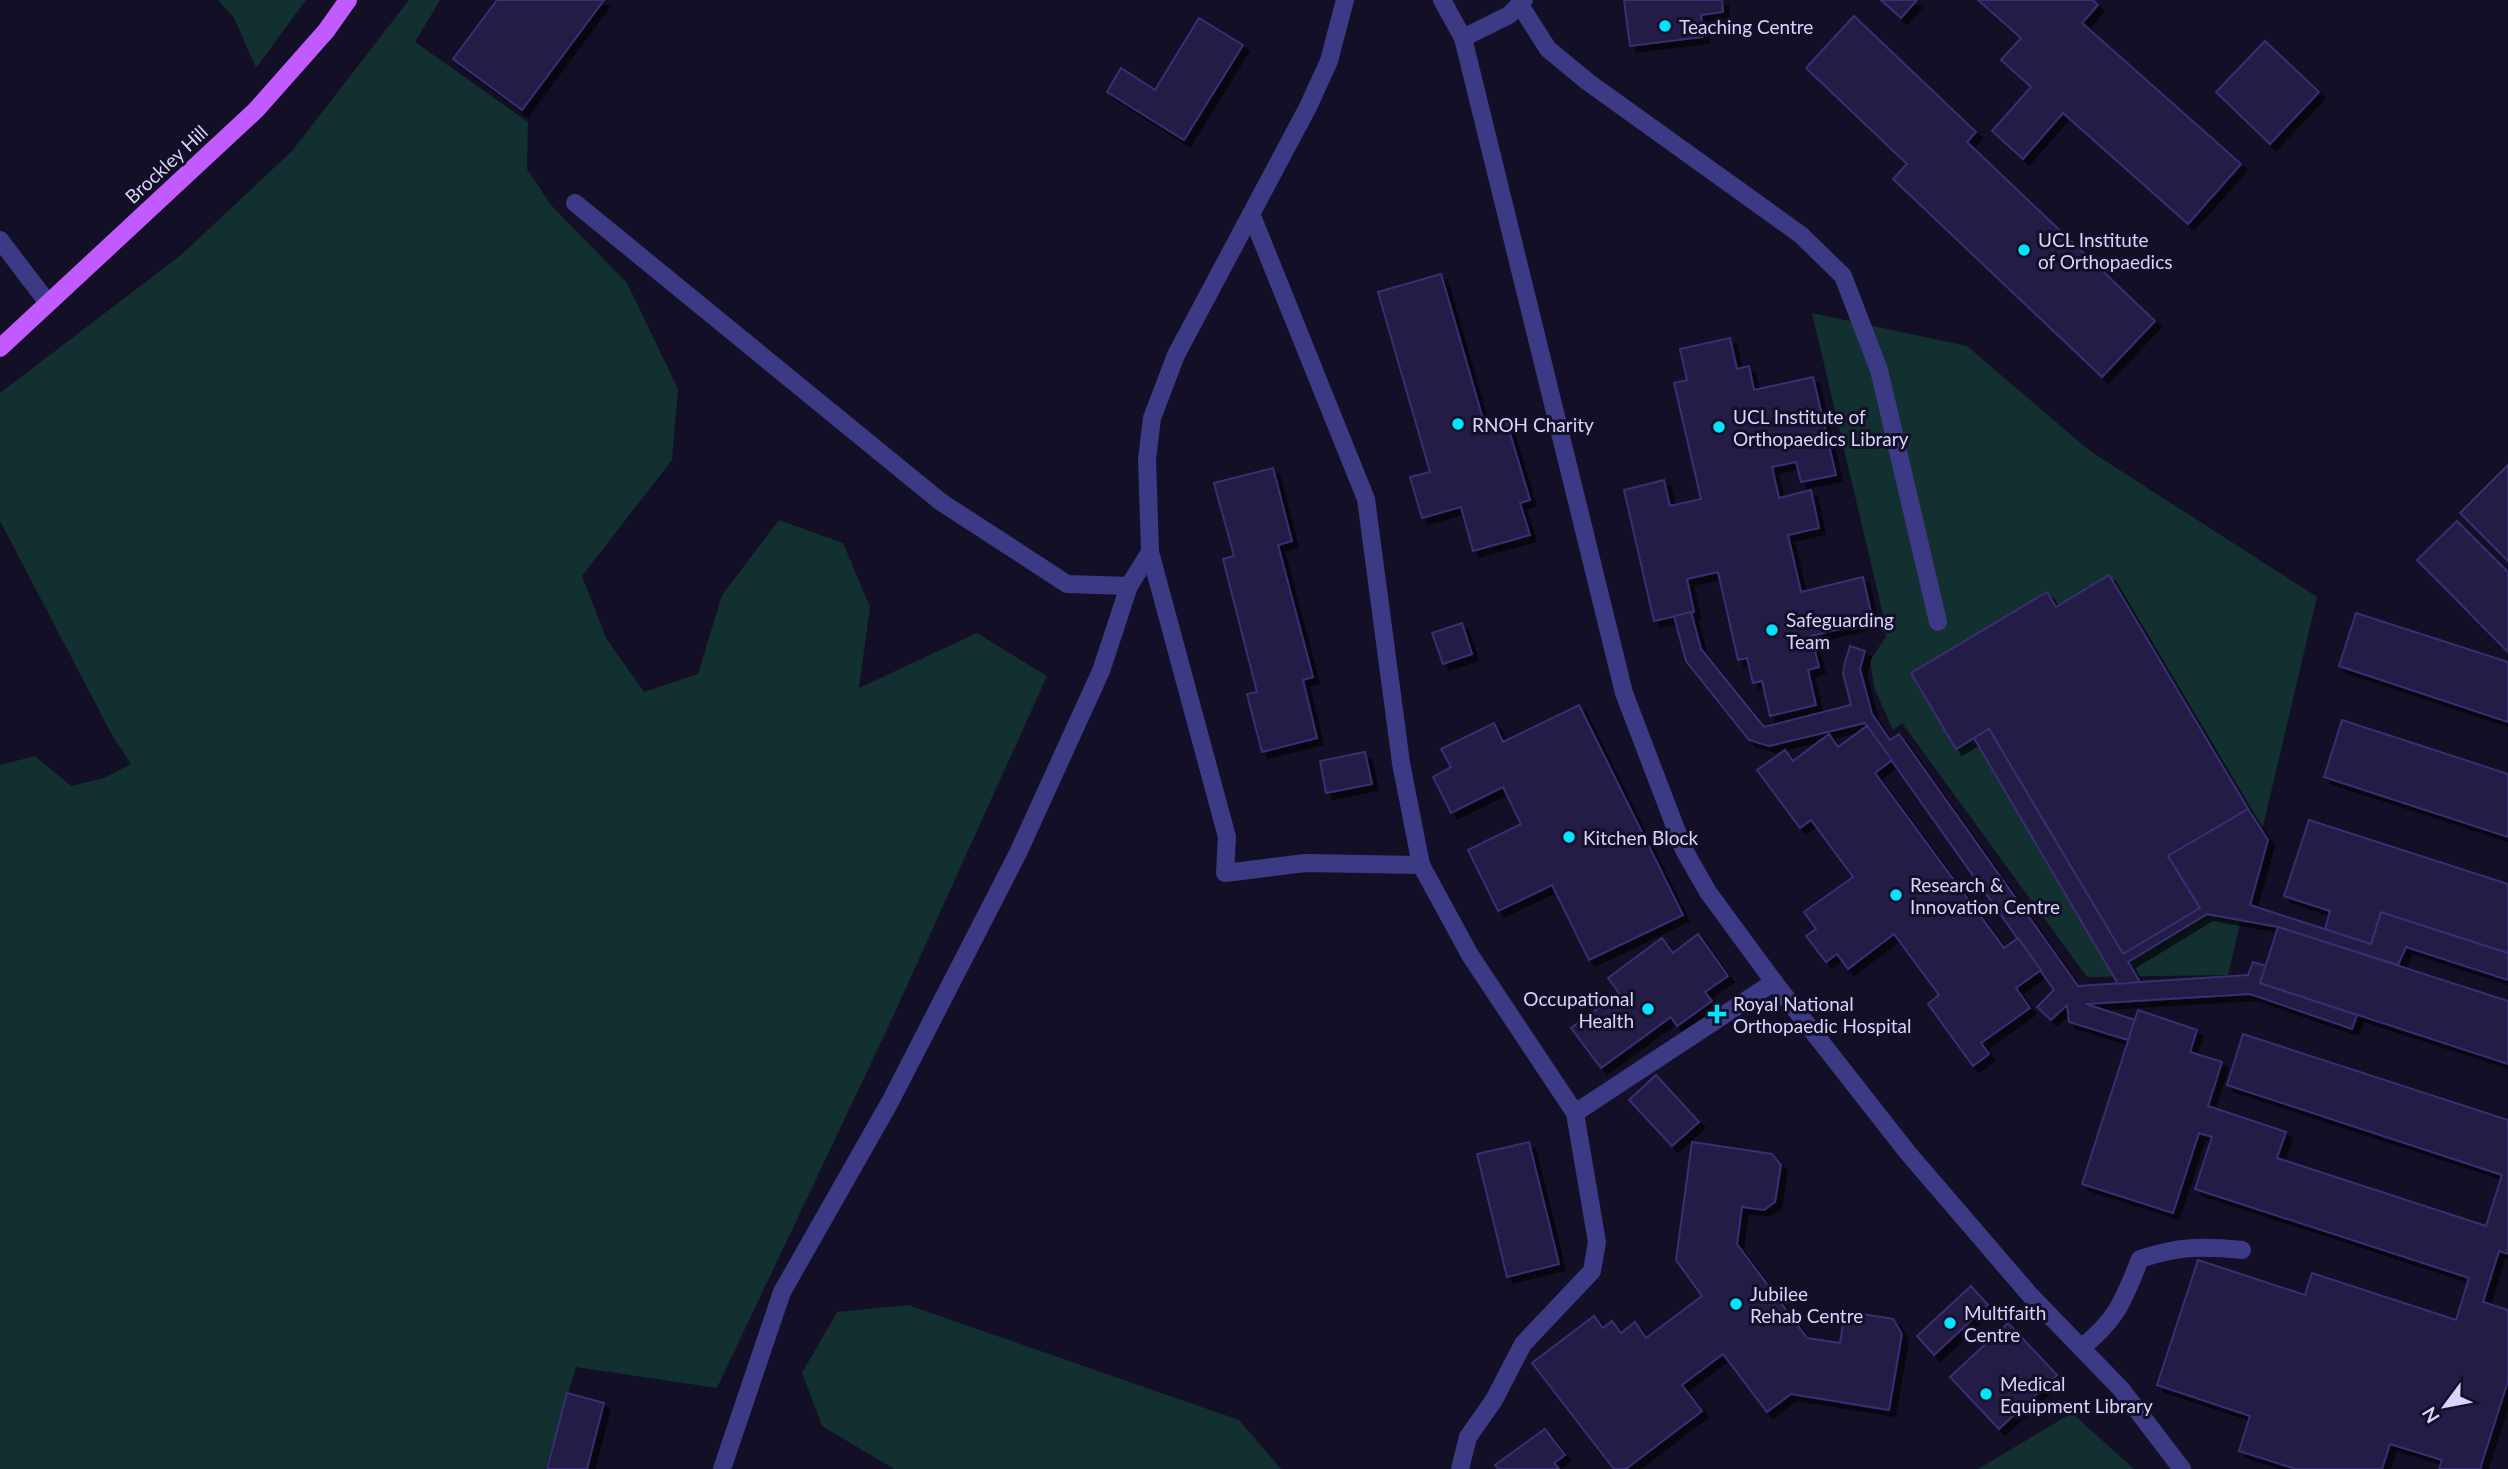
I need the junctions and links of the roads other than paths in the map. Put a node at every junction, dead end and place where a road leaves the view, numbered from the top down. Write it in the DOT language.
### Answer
graph roads {
  1 [pos="348,0"];
  2 [pos="1345,0"];
  3 [pos="1442,0"];
  4 [pos="1522,2"];
  5 [pos="1463,38"];
  6 [pos="575,203"];
  7 [pos="1252,216"];
  8 [pos="0,240"];
  9 [pos="48,303"];
  10 [pos="0,348"];
  11 [pos="1150,552"];
  12 [pos="1129,586"];
  13 [pos="1938,622"];
  14 [pos="1422,865"];
  15 [pos="1774,982"];
  16 [pos="1575,1113"];
  17 [pos="2242,1250"];
  18 [pos="2082,1347"];
  19 [pos="722,1469"];
  20 [pos="1460,1469"];
  21 [pos="2182,1469"];
  1 -- 9 [label="main road, Brockley Hill"];
  2 -- 7 [label="lane"];
  3 -- 5 [label="lane"];
  4 -- 5 [label="lane"];
  4 -- 13 [label="lane"];
  5 -- 15 [label="lane"];
  6 -- 12 [label="lane"];
  7 -- 11 [label="lane"];
  7 -- 14 [label="lane"];
  8 -- 9 [label="lane"];
  9 -- 10 [label="main road, Brockley Hill"];
  11 -- 12 [label="lane"];
  11 -- 14 [label="lane"];
  12 -- 19 [label="lane"];
  14 -- 16 [label="lane"];
  15 -- 16 [label="lane"];
  15 -- 18 [label="lane"];
  16 -- 20 [label="lane"];
  17 -- 18 [label="lane"];
  18 -- 21 [label="lane"];
}
